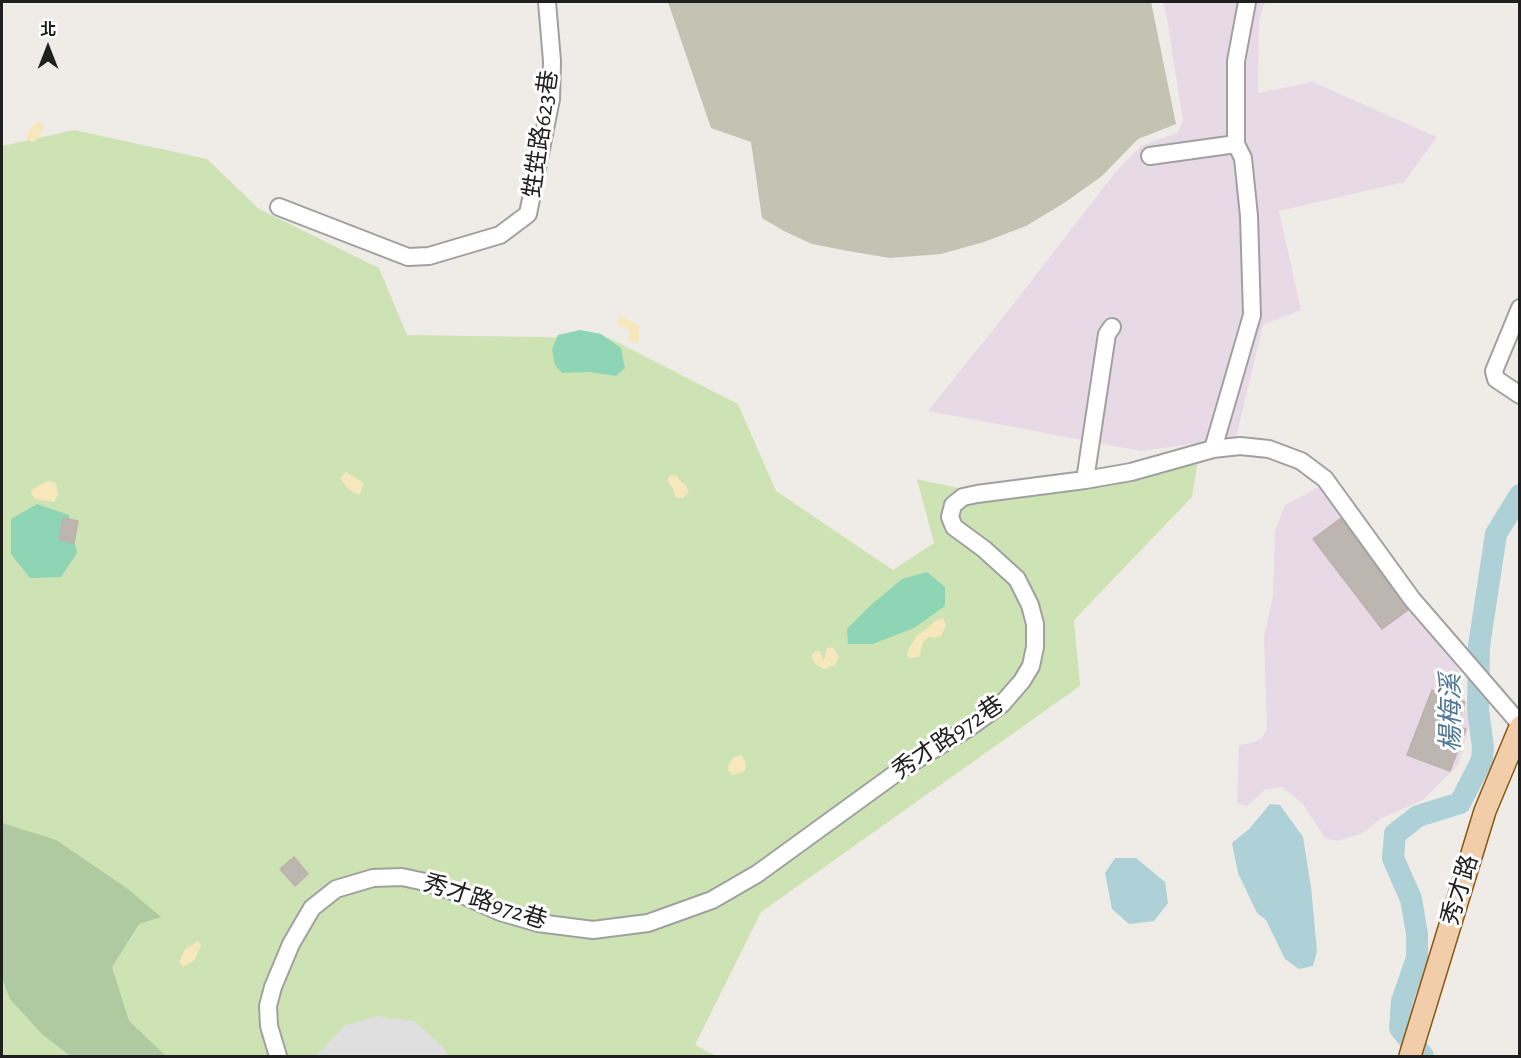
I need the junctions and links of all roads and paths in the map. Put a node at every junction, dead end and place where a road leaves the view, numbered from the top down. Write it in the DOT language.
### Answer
graph roads {
  1 [pos="547,2"];
  2 [pos="1247,2"];
  3 [pos="1236,144"];
  4 [pos="1150,156"];
  5 [pos="279,207"];
  6 [pos="1520,308"];
  7 [pos="1112,327"];
  8 [pos="1518,394"];
  9 [pos="1213,449"];
  10 [pos="1085,480"];
  11 [pos="1520,726"];
  12 [pos="278,1056"];
  13 [pos="1410,1056"];
  1 -- 5 [label="street, 甡甡路623巷"];
  2 -- 3 [label="street"];
  3 -- 4 [label="street"];
  3 -- 9 [label="street"];
  6 -- 8 [label="street"];
  7 -- 10 [label="street"];
  9 -- 10 [label="street, 秀才路972巷"];
  9 -- 11 [label="street, 秀才路972巷"];
  10 -- 12 [label="street, 秀才路972巷"];
  11 -- 13 [label="main road, 秀才路"];
}
